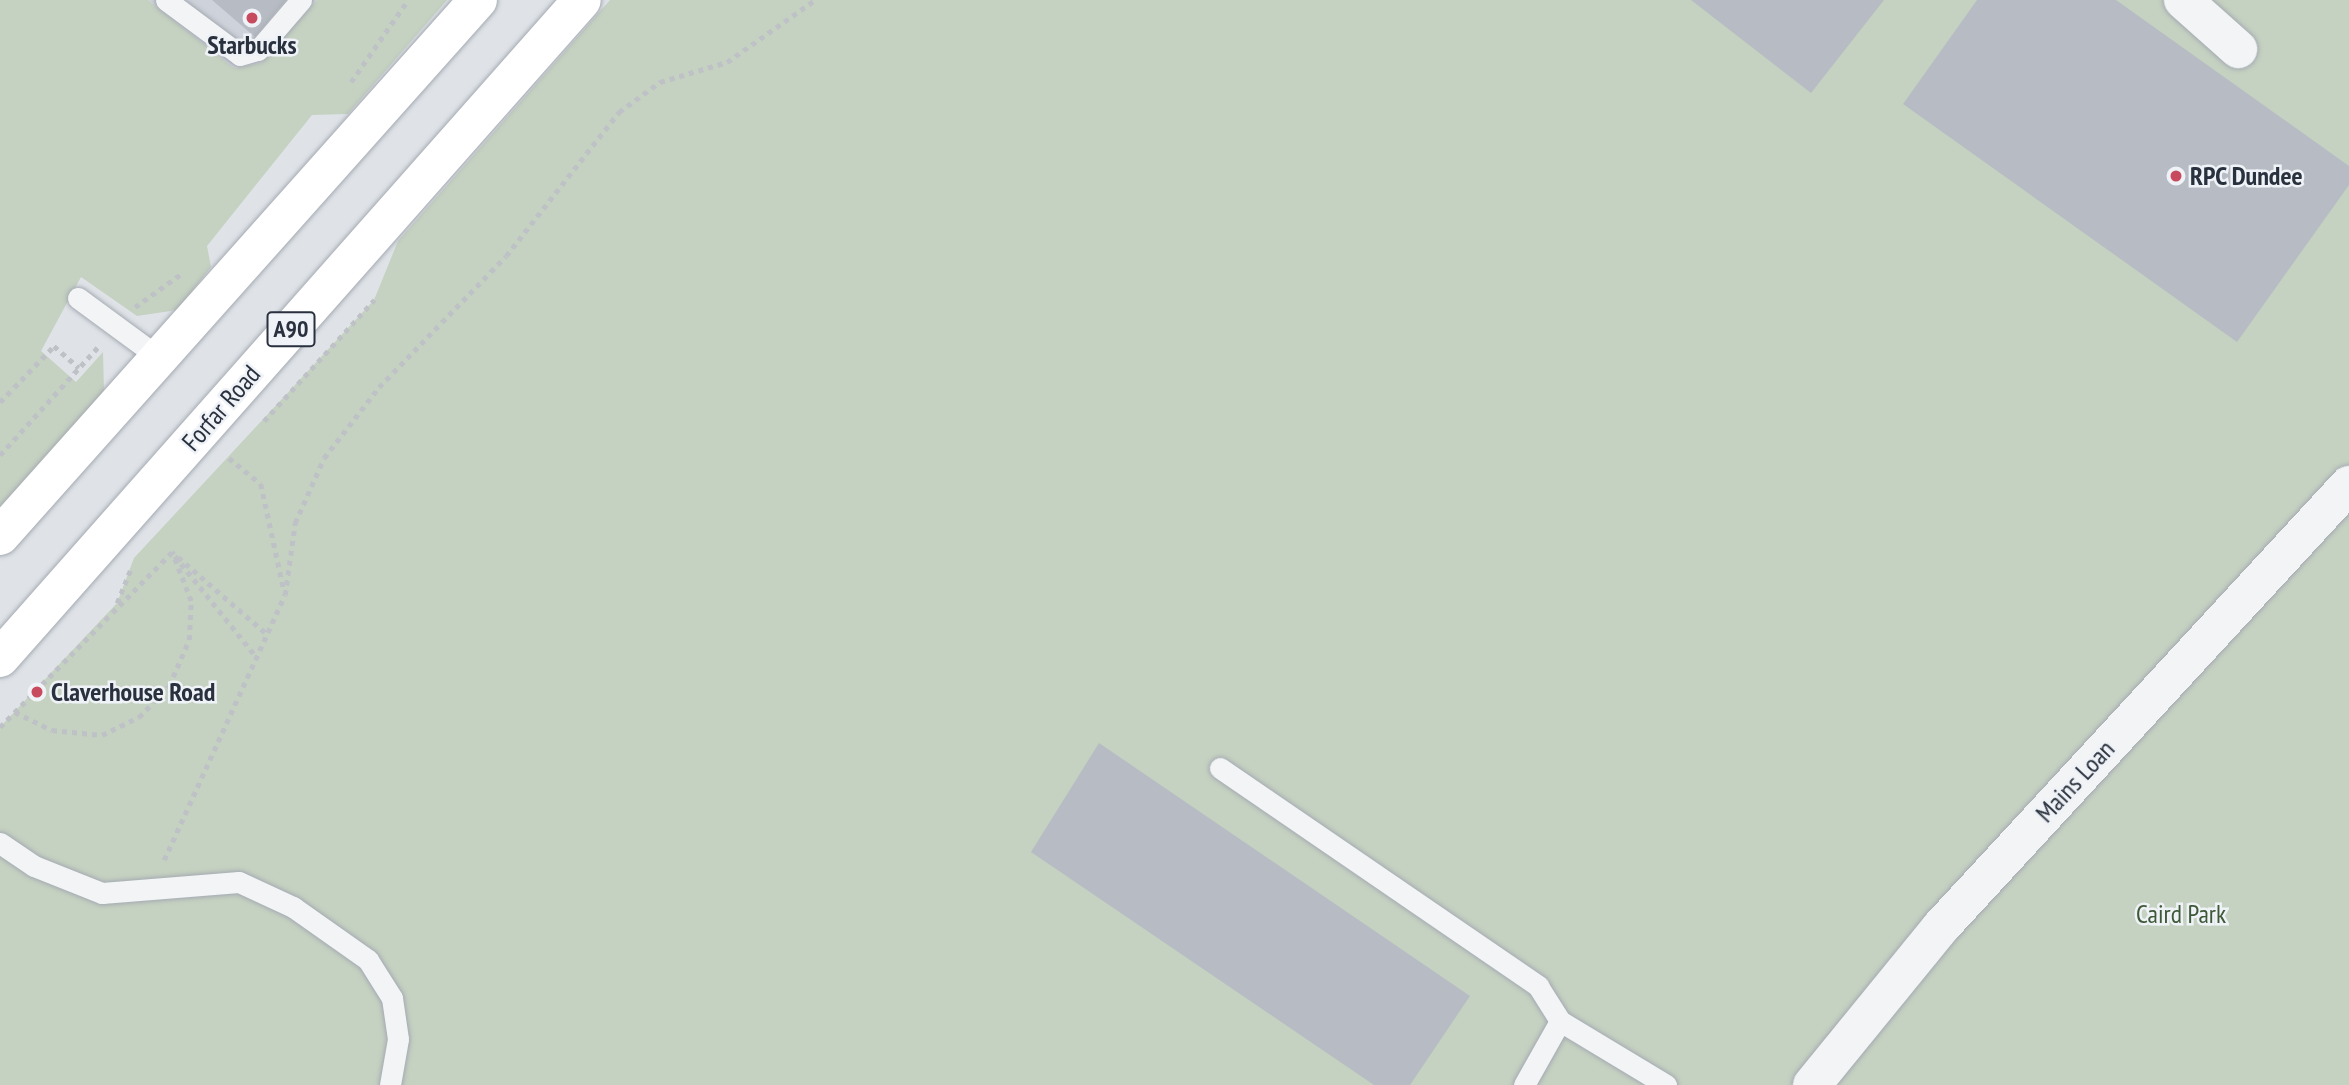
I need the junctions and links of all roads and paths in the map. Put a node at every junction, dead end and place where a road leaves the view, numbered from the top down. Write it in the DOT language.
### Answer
graph roads {
  1 [pos="166,0"];
  2 [pos="301,0"];
  3 [pos="408,0"];
  4 [pos="478,0"];
  5 [pos="582,0"];
  6 [pos="815,0"];
  7 [pos="2183,0"];
  8 [pos="2238,49"];
  9 [pos="348,88"];
  10 [pos="189,270"];
  11 [pos="79,298"];
  12 [pos="117,326"];
  13 [pos="161,359"];
  14 [pos="79,368"];
  15 [pos="0,402"];
  16 [pos="0,455"];
  17 [pos="229,458"];
  18 [pos="2349,485"];
  19 [pos="0,536"];
  20 [pos="172,552"];
  21 [pos="285,594"];
  22 [pos="267,634"];
  23 [pos="0,658"];
  24 [pos="258,659"];
  25 [pos="15,712"];
  26 [pos="0,727"];
  27 [pos="1220,768"];
  28 [pos="0,843"];
  29 [pos="151,886"];
  30 [pos="1560,1021"];
  31 [pos="390,1085"];
  32 [pos="1524,1085"];
  33 [pos="1666,1085"];
  34 [pos="1812,1085"];
  1 -- 2 [label="lane"];
  3 -- 9 [label="path"];
  4 -- 13 [label="highway"];
  5 -- 23 [label="highway, Forfar Road / A90"];
  6 -- 21 [label="path"];
  7 -- 8 [label="street"];
  10 -- 12 [label="path"];
  11 -- 12 [label="lane"];
  12 -- 13 [label="lane"];
  12 -- 14 [label="path"];
  13 -- 19 [label="highway"];
  14 -- 15 [label="path"];
  14 -- 16 [label="path"];
  17 -- 21 [label="path"];
  18 -- 34 [label="street, Mains Loan"];
  20 -- 22 [label="path"];
  20 -- 24 [label="path"];
  20 -- 25 [label="path"];
  20 -- 25 [label="path"];
  21 -- 22 [label="path"];
  22 -- 24 [label="path"];
  24 -- 29 [label="path"];
  25 -- 26 [label="path"];
  27 -- 30 [label="lane"];
  28 -- 29 [label="lane"];
  29 -- 31 [label="lane"];
  30 -- 32 [label="lane"];
  30 -- 33 [label="lane"];
}
